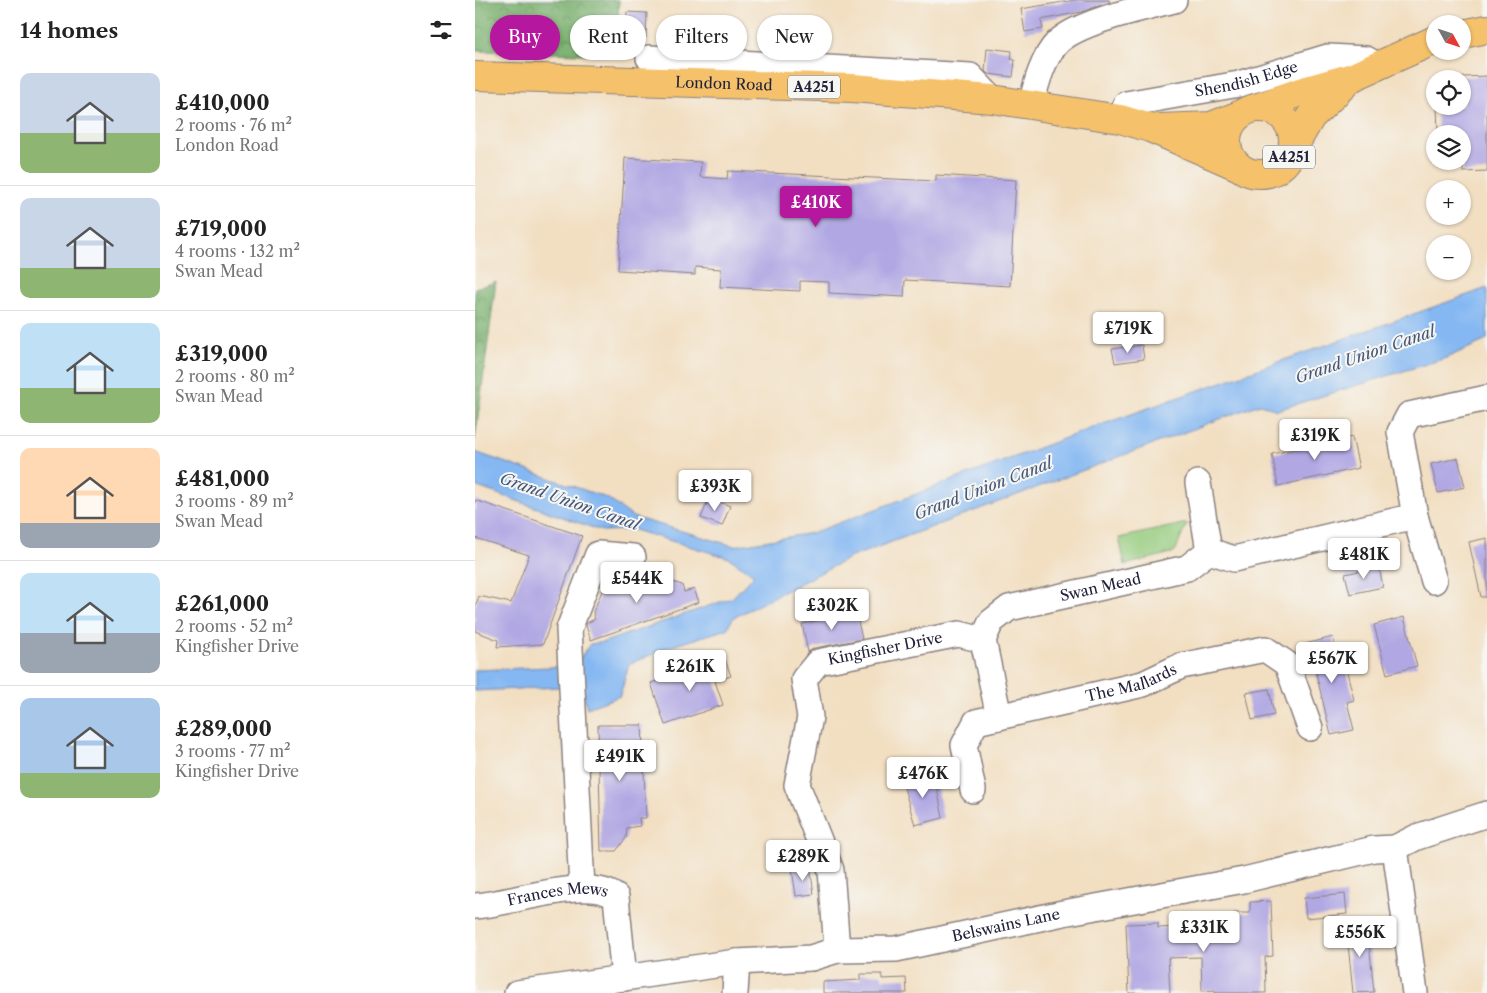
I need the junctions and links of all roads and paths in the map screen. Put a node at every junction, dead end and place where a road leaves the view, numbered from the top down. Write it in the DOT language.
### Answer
graph roads {
  1 [pos="1174,0"];
  2 [pos="1487,29"];
  3 [pos="1471,32"];
  4 [pos="1426,44"];
  5 [pos="649,58"];
  6 [pos="1379,66"];
  7 [pos="475,76"];
  8 [pos="1353,77"];
  9 [pos="992,99"];
  10 [pos="1031,105"];
  11 [pos="1247,112"];
  12 [pos="1120,119"];
  13 [pos="1150,128"];
  14 [pos="1293,148"];
  15 [pos="1237,166"];
  16 [pos="1487,398"];
  17 [pos="1198,482"];
  18 [pos="1415,516"];
  19 [pos="1209,551"];
  20 [pos="633,557"];
  21 [pos="1434,581"];
  22 [pos="987,631"];
  23 [pos="999,717"];
  24 [pos="1310,728"];
  25 [pos="973,790"];
  26 [pos="1487,814"];
  27 [pos="1395,848"];
  28 [pos="582,888"];
  29 [pos="475,906"];
  30 [pos="837,950"];
  31 [pos="737,962"];
  32 [pos="624,978"];
  33 [pos="517,993"];
  34 [pos="735,993"];
  35 [pos="1415,993"];
  1 -- 10 [label="street"];
  2 -- 3 [label="main road"];
  4 -- 6 [label="main road, London Road / A4251"];
  5 -- 9 [label="street"];
  6 -- 8 [label="main road, London Road / A4251"];
  6 -- 12 [label="street, Shendish Edge"];
  7 -- 9 [label="main road, London Road / A4251"];
  8 -- 11 [label="main road, London Road / A4251"];
  8 -- 14 [label="main road, London Road / A4251"];
  9 -- 10 [label="main road, London Road / A4251"];
  10 -- 12 [label="main road, London Road / A4251"];
  11 -- 13 [label="main road, London Road / A4251"];
  11 -- 14 [label="main road, A4251"];
  11 -- 15 [label="main road"];
  12 -- 13 [label="main road, London Road / A4251"];
  13 -- 15 [label="main road, London Road / A4251"];
  14 -- 15 [label="main road, A4251"];
  16 -- 18 [label="street"];
  17 -- 19 [label="street"];
  18 -- 19 [label="street"];
  18 -- 21 [label="street"];
  19 -- 22 [label="street, Swan Mead"];
  20 -- 28 [label="street"];
  22 -- 23 [label="street"];
  22 -- 30 [label="street, Kingfisher Drive"];
  23 -- 24 [label="street, The Mallards"];
  23 -- 25 [label="street, The Mallards"];
  26 -- 27 [label="street, Belswains Lane"];
  27 -- 30 [label="street, Belswains Lane"];
  27 -- 35 [label="street"];
  28 -- 29 [label="street, Frances Mews"];
  28 -- 32 [label="street, Frances Mews"];
  30 -- 31 [label="street, Belswains Lane"];
  31 -- 32 [label="street, Belswains Lane"];
  31 -- 34 [label="street"];
  32 -- 33 [label="street, Belswains Lane"];
}
